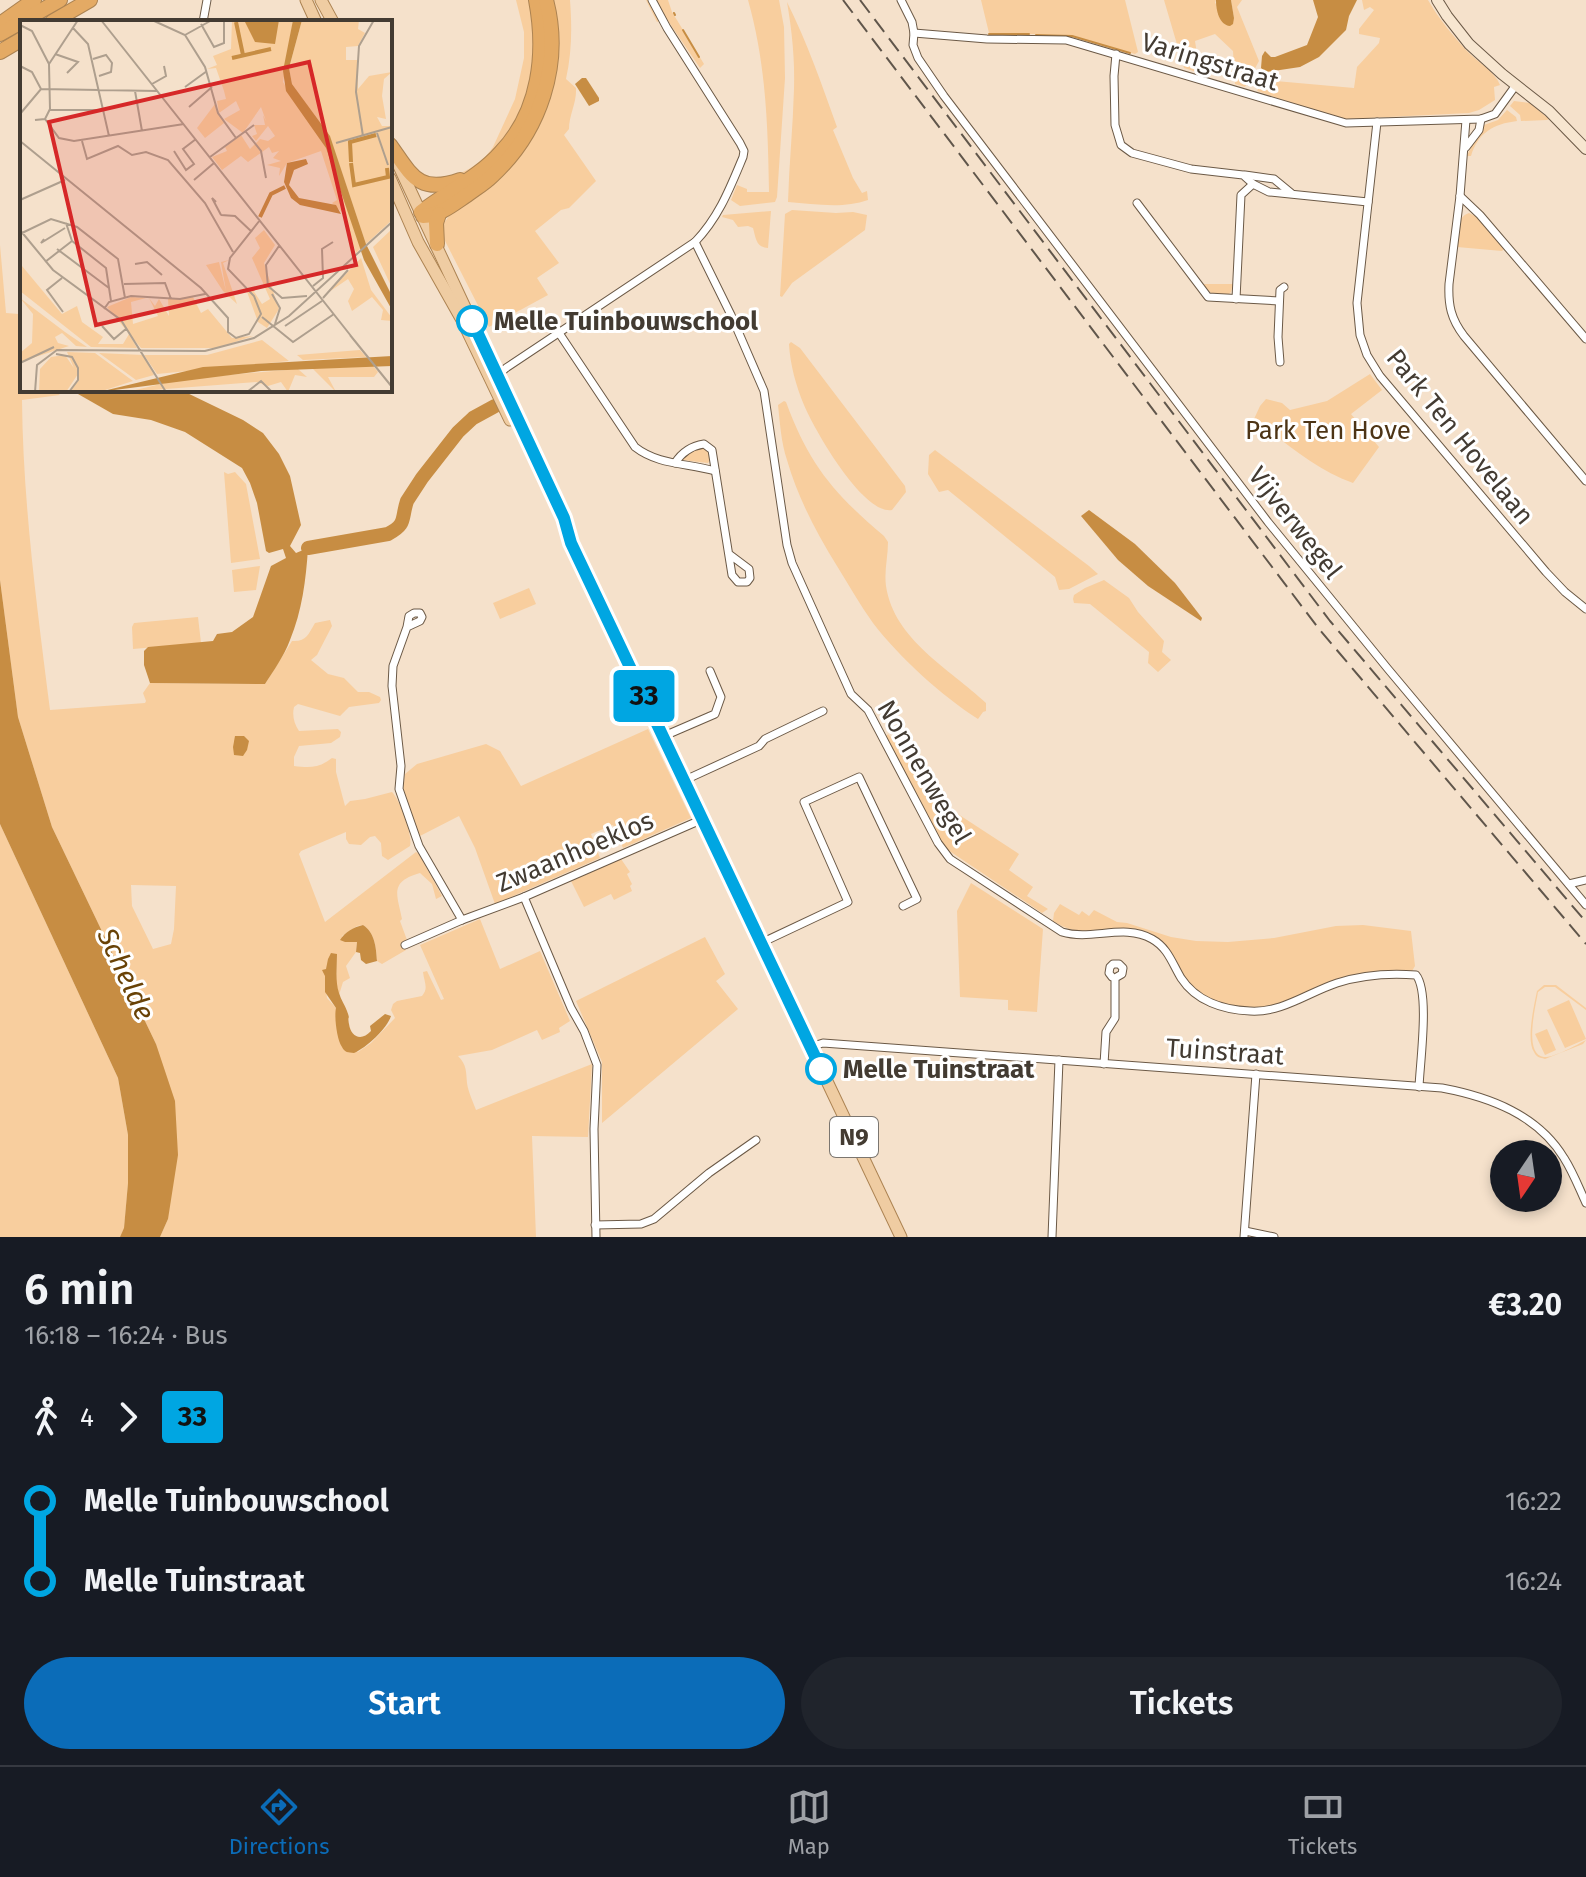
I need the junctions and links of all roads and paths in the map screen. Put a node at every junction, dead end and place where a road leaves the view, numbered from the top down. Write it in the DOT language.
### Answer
graph roads {
  1 [pos="34,0"];
  2 [pos="60,0"];
  3 [pos="90,0"];
  4 [pos="207,0"];
  5 [pos="306,0"];
  6 [pos="321,0"];
  7 [pos="536,0"];
  8 [pos="546,0"];
  9 [pos="652,0"];
  10 [pos="901,0"];
  11 [pos="1437,0"];
  12 [pos="25,20"];
  13 [pos="55,20"];
  14 [pos="203,20"];
  15 [pos="315,20"];
  16 [pos="332,20"];
  17 [pos="20,23"];
  18 [pos="0,24"];
  19 [pos="914,33"];
  20 [pos="0,34"];
  21 [pos="20,40"];
  22 [pos="0,52"];
  23 [pos="1116,54"];
  24 [pos="1516,85"];
  25 [pos="1481,119"];
  26 [pos="1466,120"];
  27 [pos="1377,122"];
  28 [pos="392,149"];
  29 [pos="1464,149"];
  30 [pos="1586,149"];
  31 [pos="392,150"];
  32 [pos="475,175"];
  33 [pos="1243,175"];
  34 [pos="392,182"];
  35 [pos="1253,184"];
  36 [pos="1293,195"];
  37 [pos="1460,196"];
  38 [pos="399,197"];
  39 [pos="1368,202"];
  40 [pos="1137,203"];
  41 [pos="439,214"];
  42 [pos="421,215"];
  43 [pos="418,242"];
  44 [pos="695,242"];
  45 [pos="437,244"];
  46 [pos="1284,287"];
  47 [pos="1236,299"];
  48 [pos="1279,301"];
  49 [pos="559,333"];
  50 [pos="1586,339"];
  51 [pos="1280,362"];
  52 [pos="485,368"];
  53 [pos="497,375"];
  54 [pos="495,388"];
  55 [pos="675,463"];
  56 [pos="715,471"];
  57 [pos="1586,481"];
  58 [pos="570,538"];
  59 [pos="729,554"];
  60 [pos="1586,609"];
  61 [pos="407,627"];
  62 [pos="710,671"];
  63 [pos="823,711"];
  64 [pos="664,736"];
  65 [pos="685,780"];
  66 [pos="703,819"];
  67 [pos="1586,880"];
  68 [pos="1569,884"];
  69 [pos="524,897"];
  70 [pos="1586,905"];
  71 [pos="903,906"];
  72 [pos="462,920"];
  73 [pos="761,943"];
  74 [pos="405,945"];
  75 [pos="1115,978"];
  76 [pos="810,1047"];
  77 [pos="1059,1060"];
  78 [pos="1104,1064"];
  79 [pos="1256,1074"];
  80 [pos="1419,1087"];
  81 [pos="756,1140"];
  82 [pos="1586,1203"];
  83 [pos="595,1225"];
  84 [pos="1244,1234"];
  85 [pos="596,1237"];
  86 [pos="901,1237"];
  87 [pos="1052,1237"];
  88 [pos="1274,1237"];
  1 -- 18 [label="highway"];
  2 -- 12 [label="highway"];
  3 -- 13 [label="highway"];
  4 -- 14 [label="street"];
  5 -- 15 [label="main road"];
  6 -- 16 [label="main road"];
  7 -- 32 [label="highway"];
  8 -- 41 [label="highway"];
  9 -- 44 [label="street"];
  10 -- 19 [label="street"];
  11 -- 24 [label="street"];
  17 -- 20 [label="highway"];
  19 -- 23 [label="street, Varingstraat"];
  19 -- 68 [label="street, Vijverwegel"];
  21 -- 22 [label="highway"];
  23 -- 27 [label="street, Varingstraat"];
  23 -- 33 [label="street"];
  24 -- 25 [label="street"];
  24 -- 30 [label="street"];
  25 -- 26 [label="street, Varingstraat"];
  25 -- 29 [label="street"];
  26 -- 27 [label="street, Varingstraat"];
  26 -- 29 [label="street"];
  27 -- 39 [label="street, Park Ten Hovelaan"];
  28 -- 32 [label="highway"];
  29 -- 37 [label="street"];
  31 -- 42 [label="main road, N9"];
  32 -- 42 [label="highway"];
  33 -- 35 [label="street"];
  33 -- 36 [label="street"];
  34 -- 38 [label="main road, N9"];
  35 -- 36 [label="street"];
  35 -- 47 [label="street"];
  36 -- 39 [label="street"];
  37 -- 50 [label="street"];
  37 -- 57 [label="street"];
  38 -- 42 [label="main road"];
  38 -- 43 [label="main road, N9"];
  39 -- 60 [label="street, Park Ten Hovelaan"];
  40 -- 47 [label="street"];
  41 -- 42 [label="highway"];
  41 -- 45 [label="highway"];
  42 -- 43 [label="main road"];
  42 -- 45 [label="main road, N9"];
  43 -- 52 [label="main road, N9"];
  44 -- 49 [label="street"];
  44 -- 80 [label="street, Nonnenwegel"];
  45 -- 53 [label="main road, N9"];
  46 -- 48 [label="street"];
  47 -- 48 [label="street"];
  48 -- 51 [label="street"];
  49 -- 53 [label="street"];
  49 -- 55 [label="street"];
  52 -- 53 [label="street"];
  52 -- 54 [label="main road, N9"];
  53 -- 54 [label="street"];
  53 -- 58 [label="main road, N9"];
  54 -- 58 [label="main road, N9"];
  55 -- 56 [label="street"];
  55 -- 56 [label="street"];
  56 -- 59 [label="street"];
  58 -- 64 [label="main road, N9"];
  61 -- 72 [label="street"];
  62 -- 64 [label="street"];
  63 -- 65 [label="street"];
  64 -- 65 [label="main road, N9"];
  65 -- 66 [label="main road, N9"];
  66 -- 69 [label="street, Zwaanhoeklos"];
  66 -- 73 [label="main road, N9"];
  67 -- 68 [label="street"];
  68 -- 70 [label="street, Vijverwegel"];
  69 -- 72 [label="street, Zwaanhoeklos"];
  69 -- 83 [label="street"];
  71 -- 73 [label="street"];
  72 -- 74 [label="street, Zwaanhoeklos"];
  73 -- 76 [label="main road, N9"];
  75 -- 78 [label="street"];
  76 -- 77 [label="street, Tuinstraat"];
  76 -- 86 [label="main road, N9"];
  77 -- 78 [label="street, Tuinstraat"];
  77 -- 87 [label="street"];
  78 -- 79 [label="street, Tuinstraat"];
  79 -- 80 [label="street, Tuinstraat"];
  79 -- 84 [label="street"];
  80 -- 82 [label="street, Tuinstraat"];
  81 -- 83 [label="street"];
  83 -- 85 [label="street"];
  84 -- 88 [label="street"];
}
